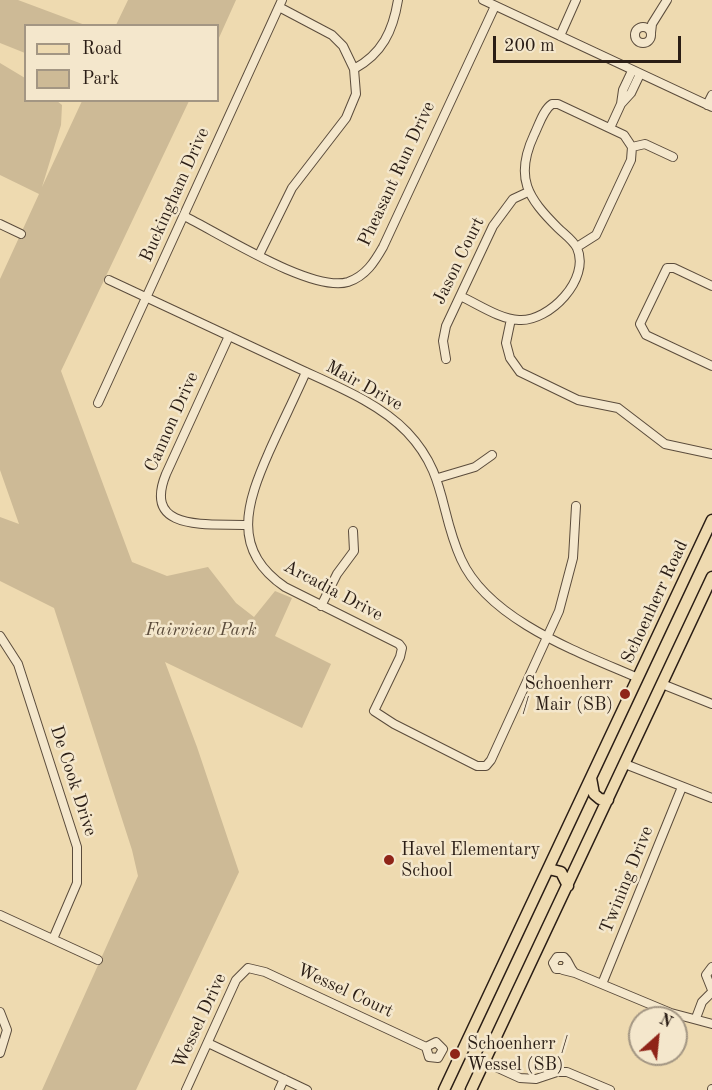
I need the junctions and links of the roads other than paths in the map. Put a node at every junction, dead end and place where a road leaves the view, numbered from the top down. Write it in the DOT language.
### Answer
graph roads {
  1 [pos="398,0"];
  2 [pos="483,0"];
  3 [pos="576,0"];
  4 [pos="667,0"];
  5 [pos="280,4"];
  6 [pos="495,6"];
  7 [pos="649,28"];
  8 [pos="560,36"];
  9 [pos="354,69"];
  10 [pos="636,73"];
  11 [pos="712,95"];
  12 [pos="710,106"];
  13 [pos="610,128"];
  14 [pos="632,147"];
  15 [pos="673,157"];
  16 [pos="528,192"];
  17 [pos="184,216"];
  18 [pos="0,224"];
  19 [pos="21,234"];
  20 [pos="577,248"];
  21 [pos="258,255"];
  22 [pos="108,280"];
  23 [pos="712,286"];
  24 [pos="460,296"];
  25 [pos="147,298"];
  26 [pos="511,319"];
  27 [pos="229,336"];
  28 [pos="446,359"];
  29 [pos="712,366"];
  30 [pos="306,372"];
  31 [pos="98,403"];
  32 [pos="712,454"];
  33 [pos="492,455"];
  34 [pos="438,478"];
  35 [pos="576,506"];
  36 [pos="712,520"];
  37 [pos="247,525"];
  38 [pos="353,531"];
  39 [pos="712,577"];
  40 [pos="321,606"];
  41 [pos="0,636"];
  42 [pos="546,638"];
  43 [pos="638,678"];
  44 [pos="662,684"];
  45 [pos="712,704"];
  46 [pos="625,764"];
  47 [pos="591,778"];
  48 [pos="682,787"];
  49 [pos="712,798"];
  50 [pos="608,800"];
  51 [pos="549,869"];
  52 [pos="568,886"];
  53 [pos="0,915"];
  54 [pos="53,939"];
  55 [pos="98,960"];
  56 [pos="566,967"];
  57 [pos="712,967"];
  58 [pos="248,968"];
  59 [pos="602,984"];
  60 [pos="710,990"];
  61 [pos="0,1012"];
  62 [pos="696,1018"];
  63 [pos="712,1024"];
  64 [pos="208,1043"];
  65 [pos="426,1047"];
  66 [pos="0,1053"];
  67 [pos="485,1062"];
  68 [pos="284,1079"];
  69 [pos="186,1090"];
  70 [pos="279,1090"];
  71 [pos="307,1090"];
  72 [pos="444,1090"];
  73 [pos="471,1090"];
  74 [pos="610,1090"];
  1 -- 9 [label="street"];
  2 -- 6 [label="street"];
  3 -- 8 [label="street"];
  4 -- 7 [label="street"];
  5 -- 9 [label="street"];
  5 -- 17 [label="street, Buckingham Drive"];
  6 -- 8 [label="street"];
  6 -- 21 [label="street, Pheasant Run Drive"];
  8 -- 10 [label="street"];
  9 -- 21 [label="street"];
  10 -- 12 [label="street"];
  10 -- 13 [label="street"];
  11 -- 12 [label="street"];
  13 -- 14 [label="street"];
  13 -- 16 [label="street"];
  14 -- 15 [label="street"];
  14 -- 20 [label="street"];
  16 -- 20 [label="street"];
  16 -- 24 [label="street, Jason Court"];
  17 -- 21 [label="street, Pheasant Run Drive"];
  17 -- 25 [label="street, Buckingham Drive"];
  18 -- 19 [label="street"];
  20 -- 26 [label="street"];
  22 -- 25 [label="street, Mair Drive"];
  23 -- 29 [label="street"];
  24 -- 26 [label="street"];
  24 -- 28 [label="street, Jason Court"];
  25 -- 27 [label="street, Mair Drive"];
  25 -- 31 [label="street, Buckingham Drive"];
  26 -- 32 [label="street"];
  27 -- 30 [label="street, Mair Drive"];
  27 -- 37 [label="street, Cannon Drive"];
  30 -- 34 [label="street, Mair Drive"];
  30 -- 37 [label="street, Arcadia Drive"];
  33 -- 34 [label="street"];
  34 -- 42 [label="street, Mair Drive"];
  35 -- 42 [label="street"];
  36 -- 43 [label="main road, Schoenherr Road"];
  37 -- 40 [label="street, Arcadia Drive"];
  38 -- 40 [label="street"];
  39 -- 44 [label="main road"];
  40 -- 42 [label="street, Arcadia Drive"];
  41 -- 54 [label="street, De Cook Drive"];
  42 -- 43 [label="street, Mair Drive"];
  43 -- 47 [label="main road, Schoenherr Road"];
  44 -- 45 [label="street"];
  44 -- 46 [label="main road"];
  46 -- 48 [label="street"];
  46 -- 50 [label="main road"];
  47 -- 50 [label="main road"];
  47 -- 51 [label="main road, Schoenherr Road"];
  48 -- 49 [label="street"];
  48 -- 59 [label="street, Twining Drive"];
  50 -- 52 [label="main road"];
  51 -- 52 [label="main road"];
  51 -- 72 [label="main road, Schoenherr Road"];
  52 -- 67 [label="main road"];
  53 -- 54 [label="street"];
  54 -- 55 [label="street"];
  56 -- 59 [label="street"];
  57 -- 60 [label="street"];
  58 -- 64 [label="street, Wessel Drive"];
  58 -- 65 [label="street, Wessel Court"];
  59 -- 62 [label="street"];
  60 -- 62 [label="street"];
  61 -- 66 [label="street"];
  62 -- 63 [label="street"];
  64 -- 68 [label="street"];
  64 -- 69 [label="street, Wessel Drive"];
  67 -- 73 [label="main road"];
  67 -- 74 [label="street"];
  68 -- 70 [label="street"];
  68 -- 71 [label="street"];
}
